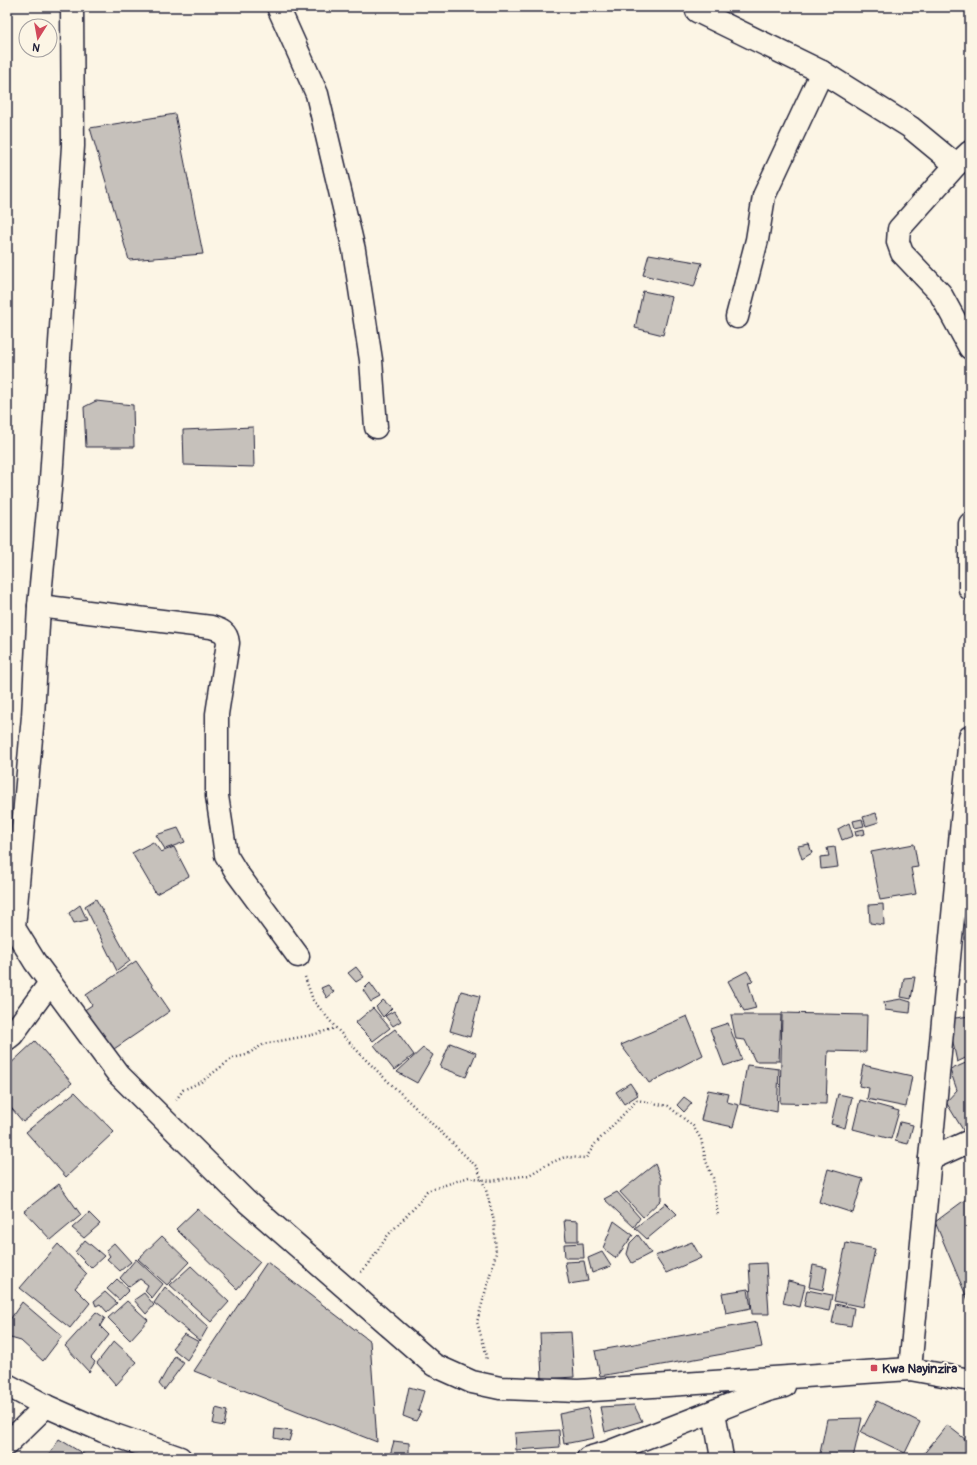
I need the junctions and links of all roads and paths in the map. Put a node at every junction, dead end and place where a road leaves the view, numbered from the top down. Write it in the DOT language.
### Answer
graph roads {
  1 [pos="72,7"];
  2 [pos="278,7"];
  3 [pos="697,11"];
  4 [pos="822,72"];
  5 [pos="963,158"];
  6 [pos="738,316"];
  7 [pos="970,348"];
  8 [pos="376,427"];
  9 [pos="970,524"];
  10 [pos="970,589"];
  11 [pos="39,606"];
  12 [pos="970,737"];
  13 [pos="970,744"];
  14 [pos="11,919"];
  15 [pos="298,956"];
  16 [pos="50,983"];
  17 [pos="336,1028"];
  18 [pos="7,1039"];
  19 [pos="162,1118"];
  20 [pos="970,1141"];
  21 [pos="930,1159"];
  22 [pos="482,1180"];
  23 [pos="718,1216"];
  24 [pos="345,1288"];
  25 [pos="910,1369"];
  26 [pos="834,1374"];
  27 [pos="970,1380"];
  28 [pos="481,1384"];
  29 [pos="7,1385"];
  30 [pos="46,1406"];
  31 [pos="714,1412"];
  32 [pos="7,1444"];
  33 [pos="180,1458"];
  34 [pos="588,1458"];
  35 [pos="722,1458"];
  1 -- 11 [label="street"];
  2 -- 8 [label="street"];
  3 -- 4 [label="street"];
  4 -- 5 [label="street"];
  4 -- 6 [label="street"];
  5 -- 7 [label="street"];
  9 -- 10 [label="street"];
  11 -- 14 [label="street"];
  11 -- 15 [label="street"];
  12 -- 13 [label="street"];
  13 -- 21 [label="street"];
  14 -- 16 [label="street"];
  15 -- 17 [label="path"];
  16 -- 18 [label="street"];
  16 -- 19 [label="street"];
  17 -- 19 [label="path"];
  17 -- 22 [label="path"];
  19 -- 24 [label="street"];
  20 -- 21 [label="street"];
  21 -- 25 [label="street"];
  22 -- 23 [label="path"];
  22 -- 24 [label="path"];
  22 -- 28 [label="path"];
  24 -- 28 [label="street"];
  25 -- 26 [label="street"];
  25 -- 27 [label="street"];
  26 -- 28 [label="street"];
  26 -- 31 [label="street"];
  29 -- 30 [label="street"];
  30 -- 32 [label="street"];
  30 -- 33 [label="street"];
  31 -- 34 [label="street"];
  31 -- 35 [label="street"];
}
